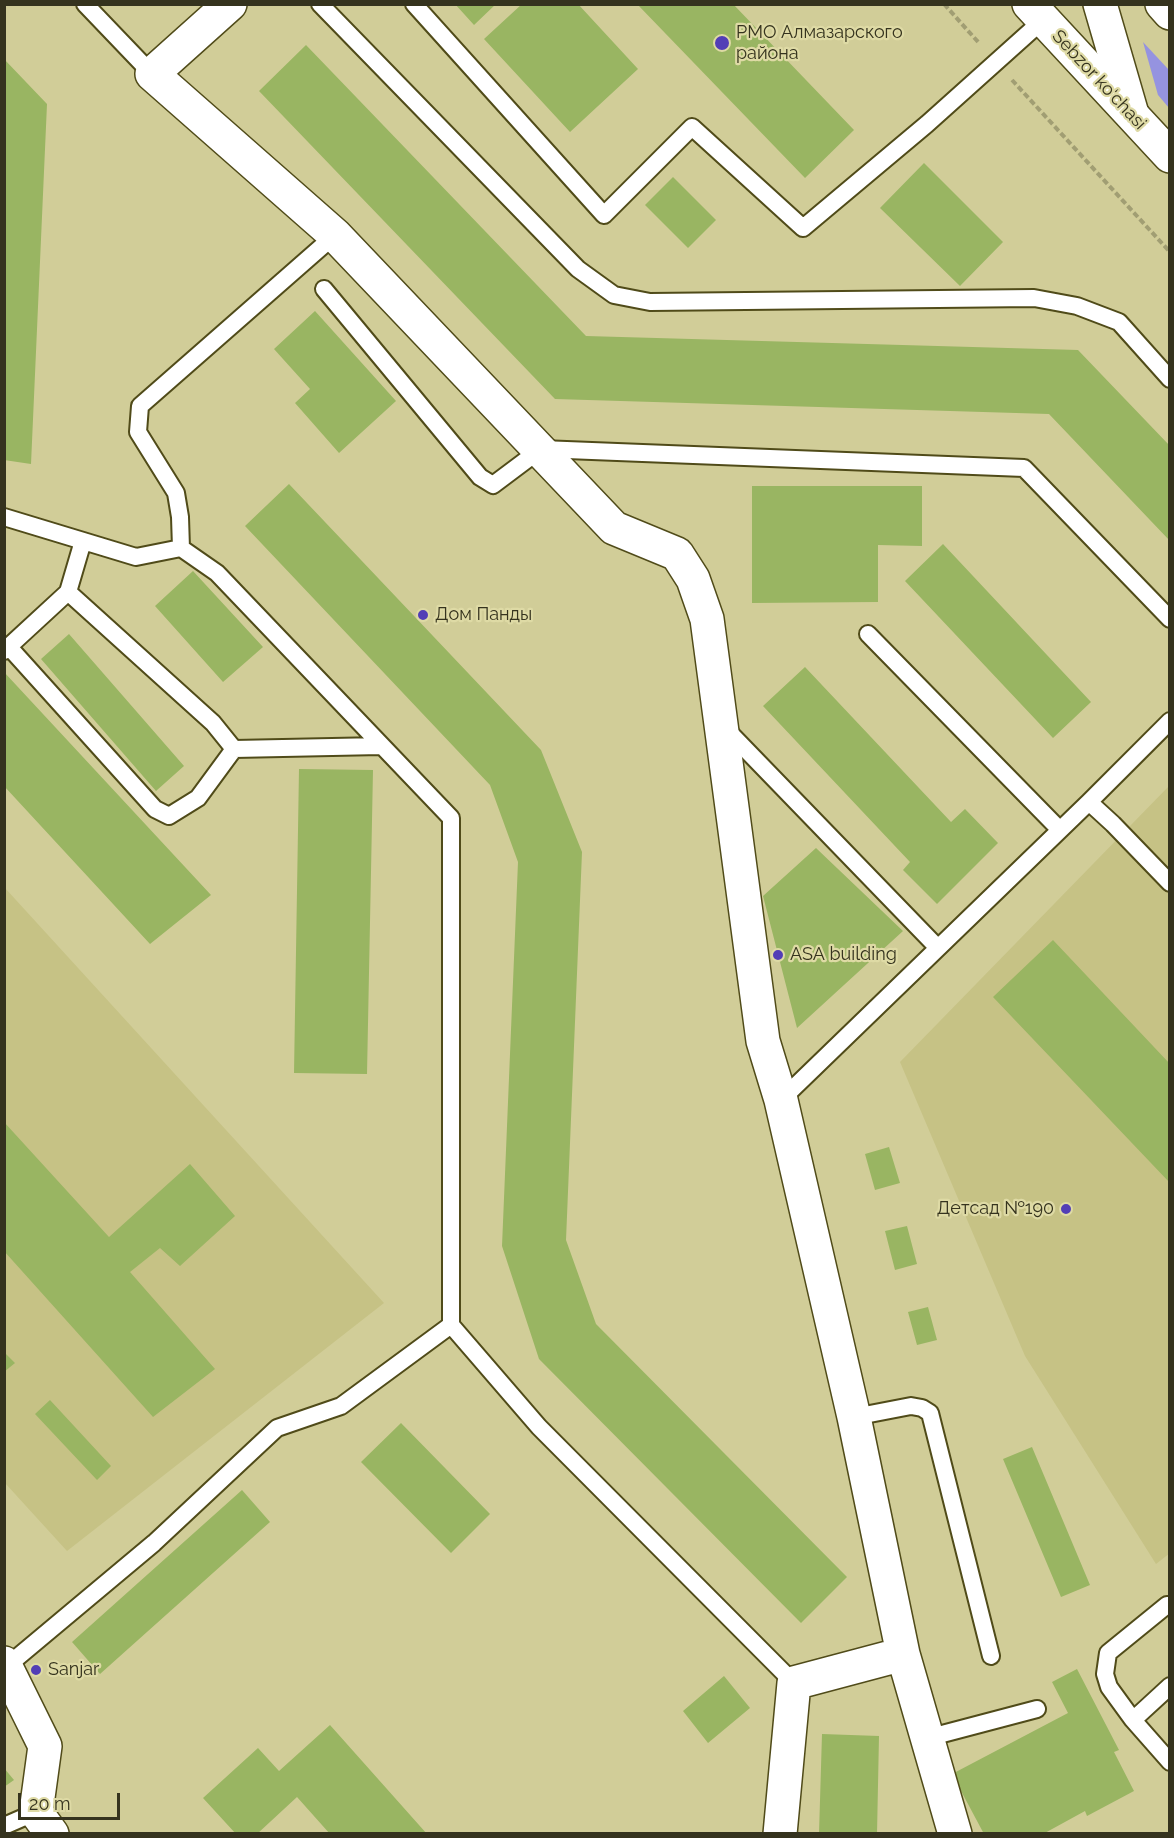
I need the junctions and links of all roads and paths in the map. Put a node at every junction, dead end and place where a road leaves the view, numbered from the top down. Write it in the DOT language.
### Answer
graph roads {
  1 [pos="85,4"];
  2 [pos="230,4"];
  3 [pos="320,4"];
  4 [pos="414,4"];
  5 [pos="944,4"];
  6 [pos="1100,4"];
  7 [pos="1162,4"];
  8 [pos="1036,12"];
  9 [pos="1170,13"];
  10 [pos="996,62"];
  11 [pos="152,74"];
  12 [pos="1132,114"];
  13 [pos="1170,156"];
  14 [pos="335,235"];
  15 [pos="1170,252"];
  16 [pos="324,289"];
  17 [pos="1170,379"];
  18 [pos="541,449"];
  19 [pos="4,517"];
  20 [pos="83,541"];
  21 [pos="181,548"];
  22 [pos="68,592"];
  23 [pos="1170,619"];
  24 [pos="868,634"];
  25 [pos="7,649"];
  26 [pos="1170,721"];
  27 [pos="721,724"];
  28 [pos="381,746"];
  29 [pos="234,749"];
  30 [pos="1089,802"];
  31 [pos="1060,830"];
  32 [pos="1170,883"];
  33 [pos="938,948"];
  34 [pos="781,1100"];
  35 [pos="451,1325"];
  36 [pos="854,1417"];
  37 [pos="1167,1605"];
  38 [pos="903,1654"];
  39 [pos="991,1656"];
  40 [pos="6,1664"];
  41 [pos="794,1683"];
  42 [pos="1170,1686"];
  43 [pos="1037,1709"];
  44 [pos="1133,1720"];
  45 [pos="927,1738"];
  46 [pos="1170,1762"];
  47 [pos="44,1823"];
  48 [pos="4,1826"];
  49 [pos="780,1833"];
  50 [pos="955,1833"];
  1 -- 11 [label="lane"];
  2 -- 11 [label="street"];
  3 -- 17 [label="lane"];
  4 -- 10 [label="lane"];
  5 -- 10 [label="path"];
  6 -- 12 [label="street"];
  7 -- 9 [label="street"];
  8 -- 10 [label="lane"];
  8 -- 12 [label="street, Sebzor ko‘chasi"];
  10 -- 15 [label="path"];
  11 -- 14 [label="street"];
  12 -- 13 [label="street, Sebzor ko‘chasi"];
  14 -- 18 [label="street"];
  14 -- 21 [label="lane"];
  16 -- 18 [label="lane"];
  18 -- 23 [label="lane"];
  18 -- 27 [label="street"];
  19 -- 20 [label="lane"];
  20 -- 21 [label="lane"];
  20 -- 22 [label="lane"];
  21 -- 28 [label="lane"];
  22 -- 25 [label="lane"];
  22 -- 29 [label="lane"];
  24 -- 31 [label="lane"];
  25 -- 29 [label="lane"];
  26 -- 30 [label="lane"];
  27 -- 33 [label="lane"];
  27 -- 34 [label="street"];
  28 -- 29 [label="lane"];
  28 -- 35 [label="lane"];
  30 -- 31 [label="lane"];
  30 -- 32 [label="lane"];
  31 -- 33 [label="lane"];
  33 -- 34 [label="lane"];
  34 -- 36 [label="street"];
  35 -- 40 [label="lane"];
  35 -- 41 [label="lane"];
  36 -- 38 [label="street"];
  36 -- 39 [label="lane"];
  37 -- 44 [label="lane"];
  38 -- 41 [label="street"];
  38 -- 45 [label="street"];
  40 -- 47 [label="street"];
  41 -- 49 [label="street"];
  42 -- 44 [label="lane"];
  43 -- 45 [label="lane"];
  44 -- 46 [label="lane"];
  45 -- 50 [label="street"];
  47 -- 48 [label="lane"];
}
